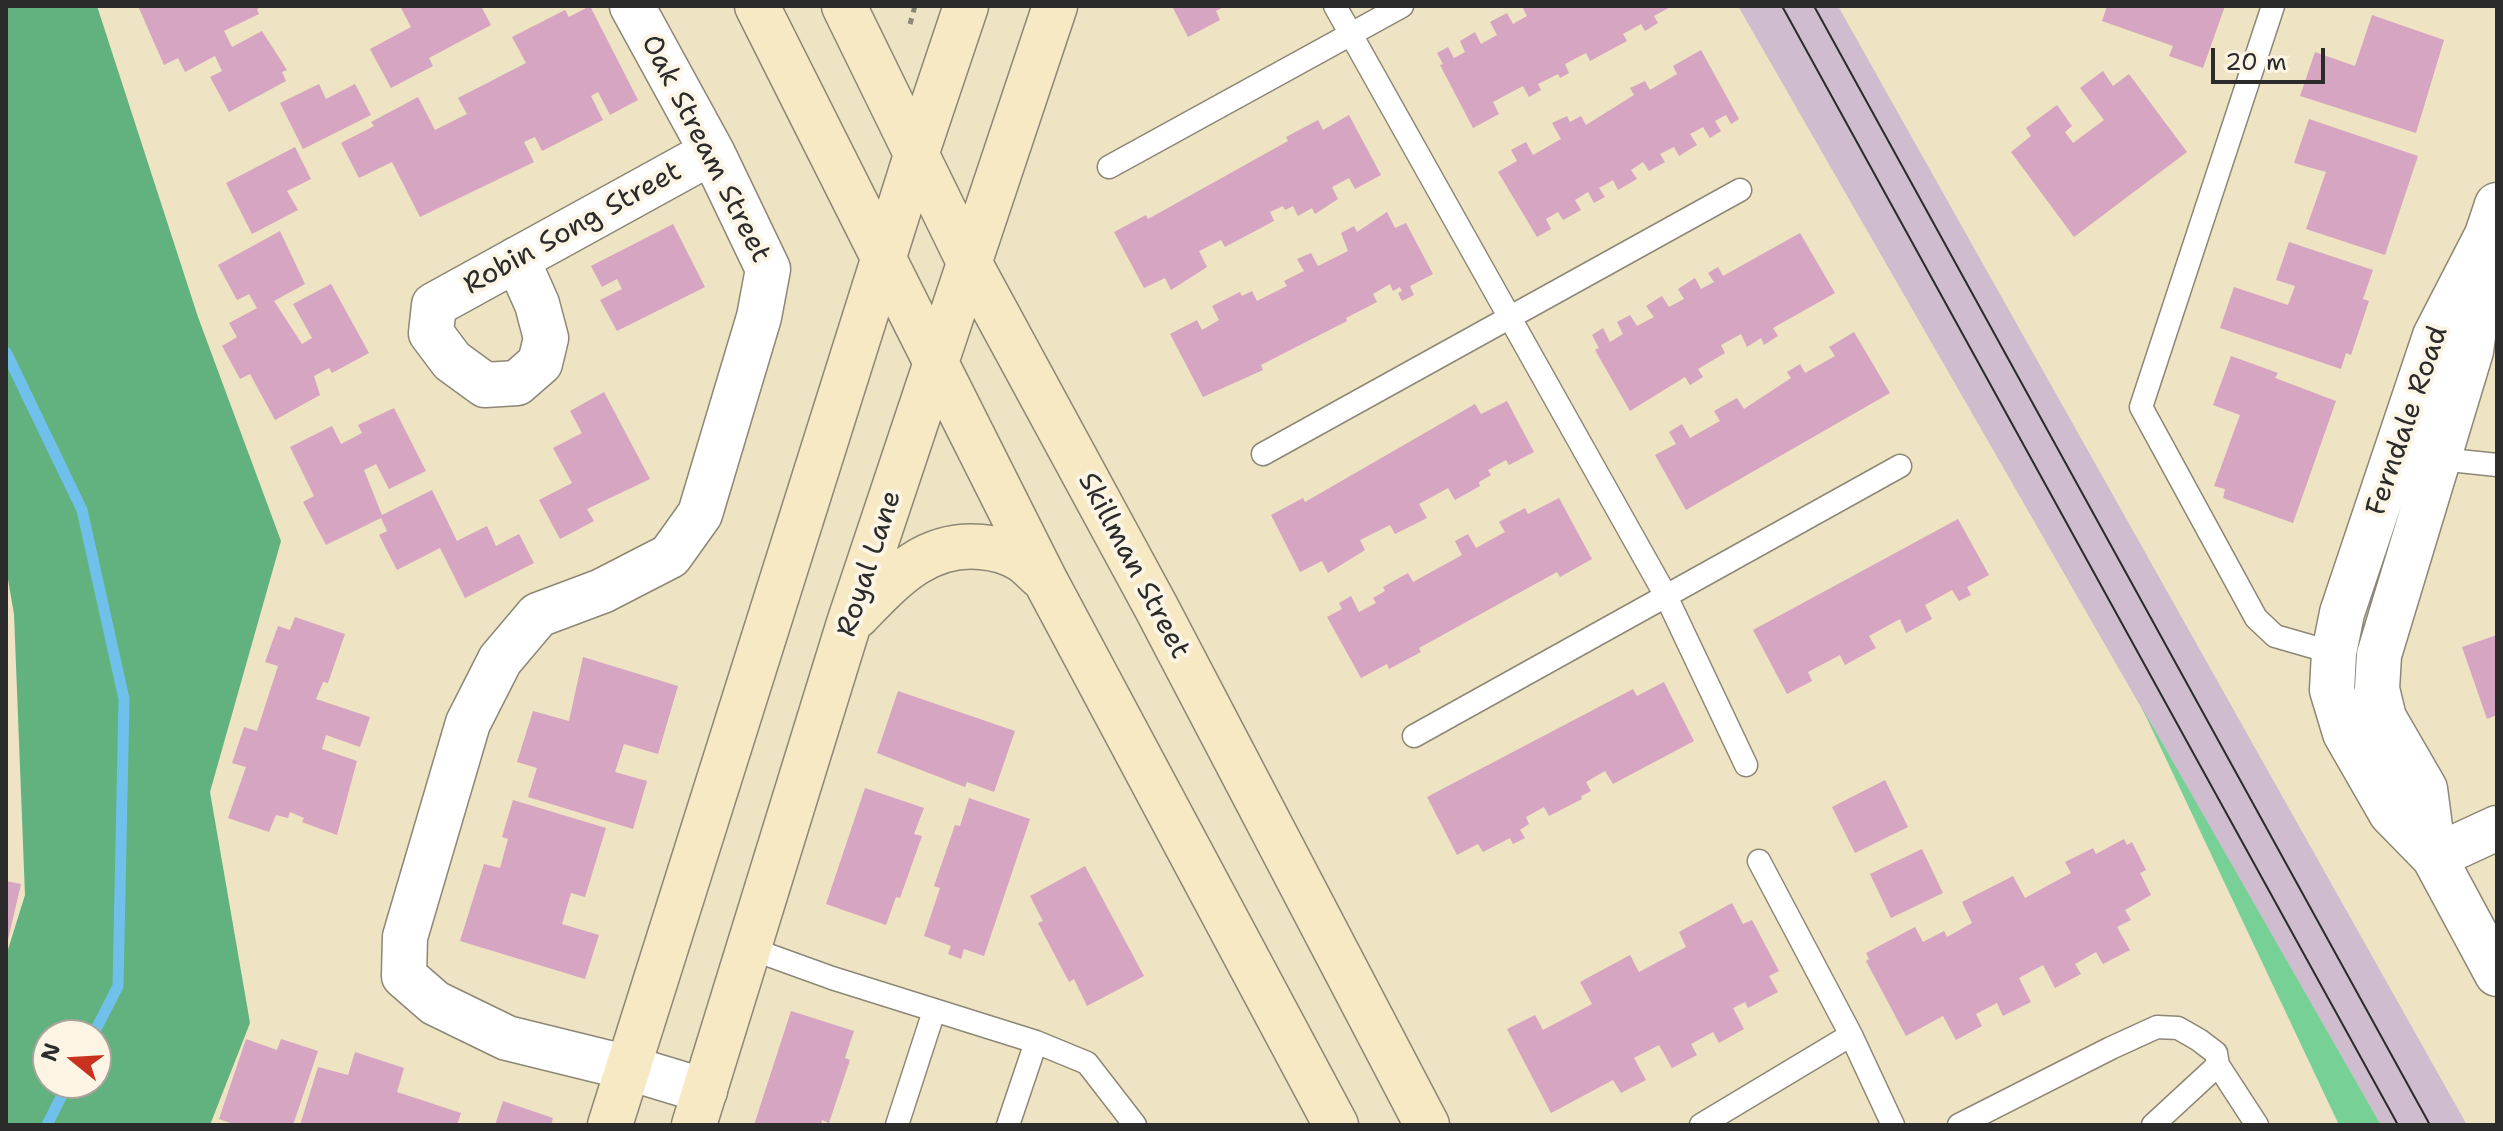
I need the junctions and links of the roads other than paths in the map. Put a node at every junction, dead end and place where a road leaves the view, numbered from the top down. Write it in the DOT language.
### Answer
graph roads {
  1 [pos="632,6"];
  2 [pos="757,6"];
  3 [pos="844,6"];
  4 [pos="966,6"];
  5 [pos="1055,6"];
  6 [pos="1335,6"];
  7 [pos="1402,6"];
  8 [pos="2273,6"];
  9 [pos="1351,34"];
  10 [pos="712,152"];
  11 [pos="917,152"];
  12 [pos="1109,167"];
  13 [pos="1740,190"];
  14 [pos="2492,220"];
  15 [pos="517,259"];
  16 [pos="884,261"];
  17 [pos="970,264"];
  18 [pos="1508,318"];
  19 [pos="937,363"];
  20 [pos="1263,454"];
  21 [pos="2440,459"];
  22 [pos="2497,465"];
  23 [pos="1900,466"];
  24 [pos="1045,580"];
  25 [pos="1666,596"];
  26 [pos="849,623"];
  27 [pos="2338,633"];
  28 [pos="1414,736"];
  29 [pos="1746,765"];
  30 [pos="2497,828"];
  31 [pos="2434,857"];
  32 [pos="1759,861"];
  33 [pos="749,948"];
  34 [pos="2497,974"];
  35 [pos="934,1011"];
  36 [pos="1851,1035"];
  37 [pos="1036,1042"];
  38 [pos="2218,1065"];
  39 [pos="629,1068"];
  40 [pos="700,1108"];
  41 [pos="610,1125"];
  42 [pos="897,1125"];
  43 [pos="1008,1125"];
  44 [pos="1135,1125"];
  45 [pos="1336,1125"];
  46 [pos="1427,1125"];
  47 [pos="1701,1125"];
  48 [pos="1893,1125"];
  49 [pos="1959,1125"];
  50 [pos="2153,1125"];
  51 [pos="2257,1125"];
  1 -- 10 [label="street, Oak Stream Street"];
  2 -- 16 [label="main road"];
  3 -- 11 [label="main road, Skillman Street"];
  4 -- 11 [label="main road"];
  5 -- 17 [label="main road, Royal Lane"];
  6 -- 9 [label="lane"];
  7 -- 9 [label="lane"];
  8 -- 27 [label="lane"];
  9 -- 12 [label="lane"];
  9 -- 18 [label="lane"];
  10 -- 15 [label="street, Robin Song Street"];
  10 -- 39 [label="street, Oak Stream Street"];
  11 -- 16 [label="main road"];
  11 -- 17 [label="main road, Skillman Street"];
  13 -- 18 [label="lane"];
  14 -- 21 [label="street, Ferndale Road"];
  14 -- 27 [label="street, Ferndale Road"];
  15 -- 15 [label="street, Robin Song Street"];
  16 -- 19 [label="main road"];
  16 -- 39 [label="main road"];
  17 -- 19 [label="main road, Royal Lane"];
  17 -- 46 [label="main road, Skillman Street"];
  18 -- 20 [label="lane"];
  18 -- 25 [label="lane"];
  19 -- 24 [label="main road"];
  19 -- 26 [label="main road, Royal Lane"];
  21 -- 22 [label="lane"];
  21 -- 31 [label="street, Ferndale Road"];
  23 -- 25 [label="lane"];
  24 -- 26 [label="main road"];
  24 -- 45 [label="main road"];
  25 -- 28 [label="lane"];
  25 -- 29 [label="lane"];
  26 -- 33 [label="main road, Royal Lane"];
  27 -- 31 [label="street, Ferndale Road"];
  30 -- 31 [label="street"];
  31 -- 34 [label="street"];
  32 -- 36 [label="lane"];
  33 -- 35 [label="lane"];
  33 -- 40 [label="main road, Royal Lane"];
  35 -- 37 [label="lane"];
  35 -- 42 [label="lane"];
  36 -- 47 [label="lane"];
  36 -- 48 [label="lane"];
  37 -- 43 [label="lane"];
  37 -- 44 [label="lane"];
  38 -- 49 [label="lane"];
  38 -- 50 [label="lane"];
  38 -- 51 [label="lane"];
  39 -- 40 [label="street"];
  39 -- 41 [label="main road"];
}
